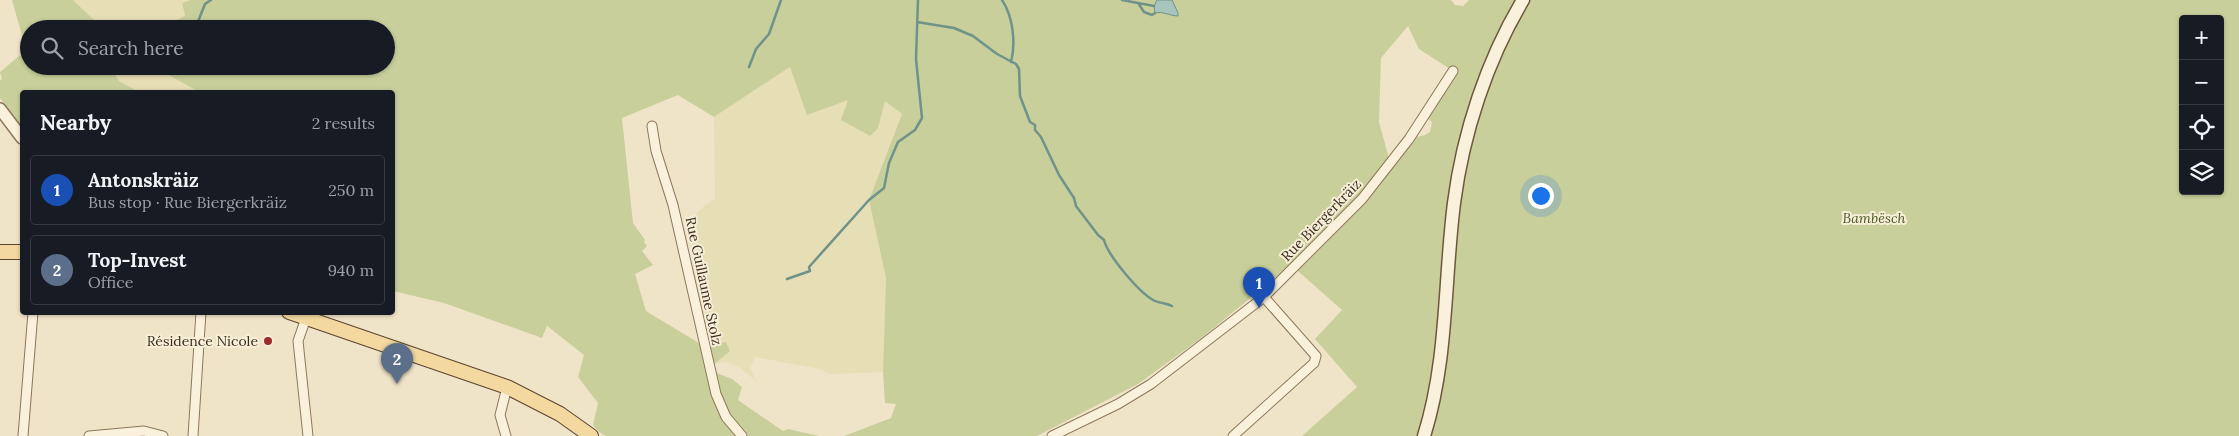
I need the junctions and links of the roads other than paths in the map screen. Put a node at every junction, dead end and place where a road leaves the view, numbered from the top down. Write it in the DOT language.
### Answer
graph roads {
  1 [pos="1524,0"];
  2 [pos="1453,71"];
  3 [pos="0,109"];
  4 [pos="652,126"];
  5 [pos="20,135"];
  6 [pos="0,252"];
  7 [pos="20,252"];
  8 [pos="1264,297"];
  9 [pos="33,315"];
  10 [pos="201,315"];
  11 [pos="298,315"];
  12 [pos="306,318"];
  13 [pos="507,387"];
  14 [pos="111,435"];
  15 [pos="24,436"];
  16 [pos="89,436"];
  17 [pos="163,436"];
  18 [pos="193,436"];
  19 [pos="308,436"];
  20 [pos="506,436"];
  21 [pos="591,436"];
  22 [pos="742,436"];
  23 [pos="1052,436"];
  24 [pos="1233,436"];
  25 [pos="1424,436"];
  1 -- 25 [label="main road"];
  2 -- 8 [label="street, Rue Biergerkräiz"];
  3 -- 5 [label="street"];
  4 -- 22 [label="street, Rue Guillaume Stolz"];
  6 -- 7 [label="main road"];
  8 -- 23 [label="street, Rue Biergerkräiz"];
  8 -- 24 [label="street"];
  9 -- 15 [label="street"];
  10 -- 18 [label="street"];
  11 -- 12 [label="main road"];
  12 -- 13 [label="main road"];
  12 -- 19 [label="street"];
  13 -- 20 [label="street"];
  13 -- 21 [label="main road"];
  14 -- 16 [label="street"];
  14 -- 17 [label="street"];
}
